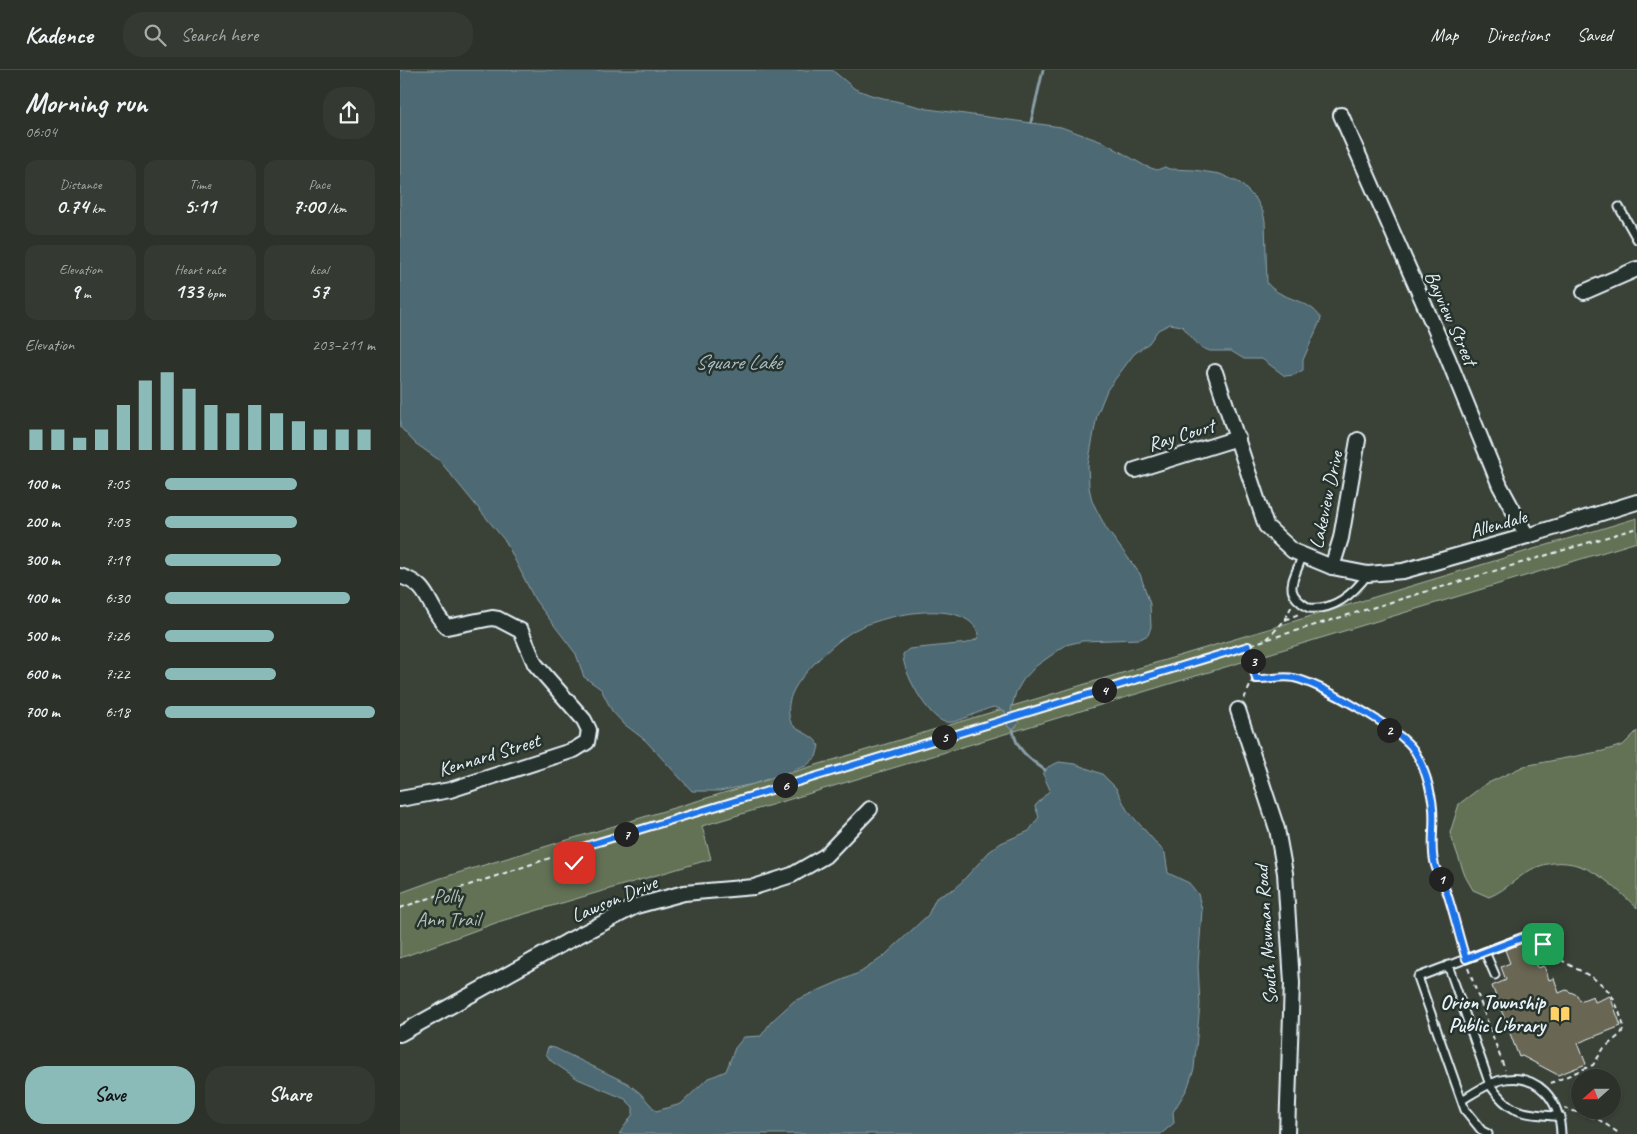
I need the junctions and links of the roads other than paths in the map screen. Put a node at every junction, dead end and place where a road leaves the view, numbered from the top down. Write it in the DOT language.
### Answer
graph roads {
  1 [pos="1340,115"];
  2 [pos="1619,207"];
  3 [pos="1637,239"];
  4 [pos="1637,269"];
  5 [pos="1584,292"];
  6 [pos="1215,372"];
  7 [pos="1238,438"];
  8 [pos="1358,440"];
  9 [pos="1135,470"];
  10 [pos="1637,502"];
  11 [pos="1527,536"];
  12 [pos="1302,556"];
  13 [pos="1332,567"];
  14 [pos="1368,574"];
  15 [pos="400,576"];
  16 [pos="1238,710"];
  17 [pos="400,799"];
  18 [pos="870,809"];
  19 [pos="1524,937"];
  20 [pos="1485,952"];
  21 [pos="1448,965"];
  22 [pos="1495,975"];
  23 [pos="400,1034"];
  24 [pos="1490,1085"];
  25 [pos="1462,1100"];
  26 [pos="1561,1117"];
  27 [pos="1287,1134"];
  28 [pos="1488,1134"];
  29 [pos="1561,1134"];
  1 -- 11 [label="street, Bayview Street"];
  2 -- 3 [label="lane"];
  4 -- 5 [label="street"];
  6 -- 7 [label="street, Allendale"];
  7 -- 9 [label="street, Ray Court"];
  7 -- 12 [label="street, Allendale"];
  8 -- 13 [label="street, Lakeview Drive"];
  10 -- 11 [label="street, Allendale"];
  11 -- 14 [label="street, Allendale"];
  12 -- 13 [label="street, Allendale"];
  12 -- 14 [label="lane"];
  13 -- 14 [label="street, Allendale"];
  15 -- 17 [label="street, Kennard Street"];
  16 -- 27 [label="street, South Newman Road"];
  18 -- 23 [label="street, Lawson Drive"];
  19 -- 20 [label="lane"];
  20 -- 21 [label="lane"];
  20 -- 22 [label="lane"];
  21 -- 24 [label="lane"];
  21 -- 25 [label="lane"];
  24 -- 25 [label="lane"];
  24 -- 26 [label="lane"];
  24 -- 26 [label="lane"];
  25 -- 28 [label="lane"];
  26 -- 29 [label="lane"];
}
